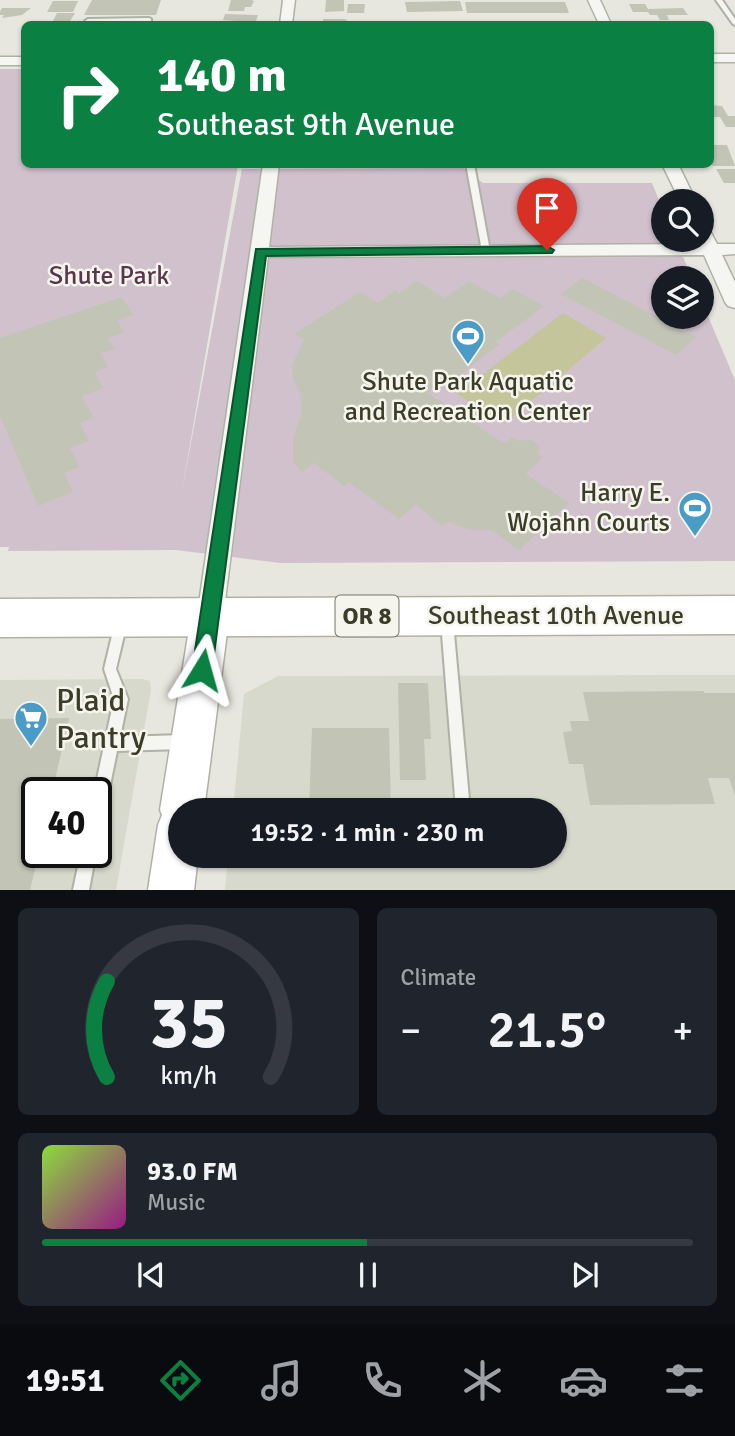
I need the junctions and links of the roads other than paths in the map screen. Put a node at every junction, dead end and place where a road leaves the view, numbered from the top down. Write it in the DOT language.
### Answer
graph roads {
  1 [pos="289,0"];
  2 [pos="594,0"];
  3 [pos="719,0"];
  4 [pos="88,20"];
  5 [pos="149,20"];
  6 [pos="97,21"];
  7 [pos="138,21"];
  8 [pos="286,21"];
  9 [pos="604,21"];
  10 [pos="735,23"];
  11 [pos="714,58"];
  12 [pos="735,58"];
  13 [pos="0,61"];
  14 [pos="21,61"];
  15 [pos="270,168"];
  16 [pos="471,168"];
  17 [pos="672,168"];
  18 [pos="682,189"];
  19 [pos="651,249"];
  20 [pos="714,249"];
  21 [pos="735,249"];
  22 [pos="486,250"];
  23 [pos="260,252"];
  24 [pos="711,252"];
  25 [pos="735,302"];
  26 [pos="735,615"];
  27 [pos="447,616"];
  28 [pos="122,617"];
  29 [pos="210,617"];
  30 [pos="0,618"];
  31 [pos="192,742"];
  32 [pos="112,744"];
  33 [pos="105,777"];
  34 [pos="184,798"];
  35 [pos="462,798"];
  36 [pos="86,868"];
  37 [pos="174,868"];
  38 [pos="81,890"];
  39 [pos="171,890"];
  1 -- 8 [label="street"];
  2 -- 9 [label="street"];
  3 -- 10 [label="lane"];
  4 -- 6 [label="lane"];
  5 -- 7 [label="lane"];
  11 -- 12 [label="street"];
  13 -- 14 [label="street"];
  15 -- 23 [label="street"];
  16 -- 22 [label="lane"];
  17 -- 18 [label="street"];
  19 -- 22 [label="street"];
  20 -- 21 [label="street"];
  22 -- 23 [label="street"];
  23 -- 29 [label="street"];
  24 -- 25 [label="street"];
  26 -- 27 [label="main road, Southeast 10th Avenue / OR 8"];
  27 -- 29 [label="main road, Southeast 10th Avenue / OR 8"];
  27 -- 35 [label="lane"];
  28 -- 29 [label="main road, Southeast 10th Avenue / OR 8"];
  28 -- 30 [label="main road, Southeast 10th Avenue / OR 8"];
  28 -- 32 [label="lane"];
  29 -- 31 [label="street"];
  31 -- 32 [label="lane"];
  31 -- 34 [label="street"];
  32 -- 33 [label="lane"];
  36 -- 38 [label="lane"];
  37 -- 39 [label="street"];
}
